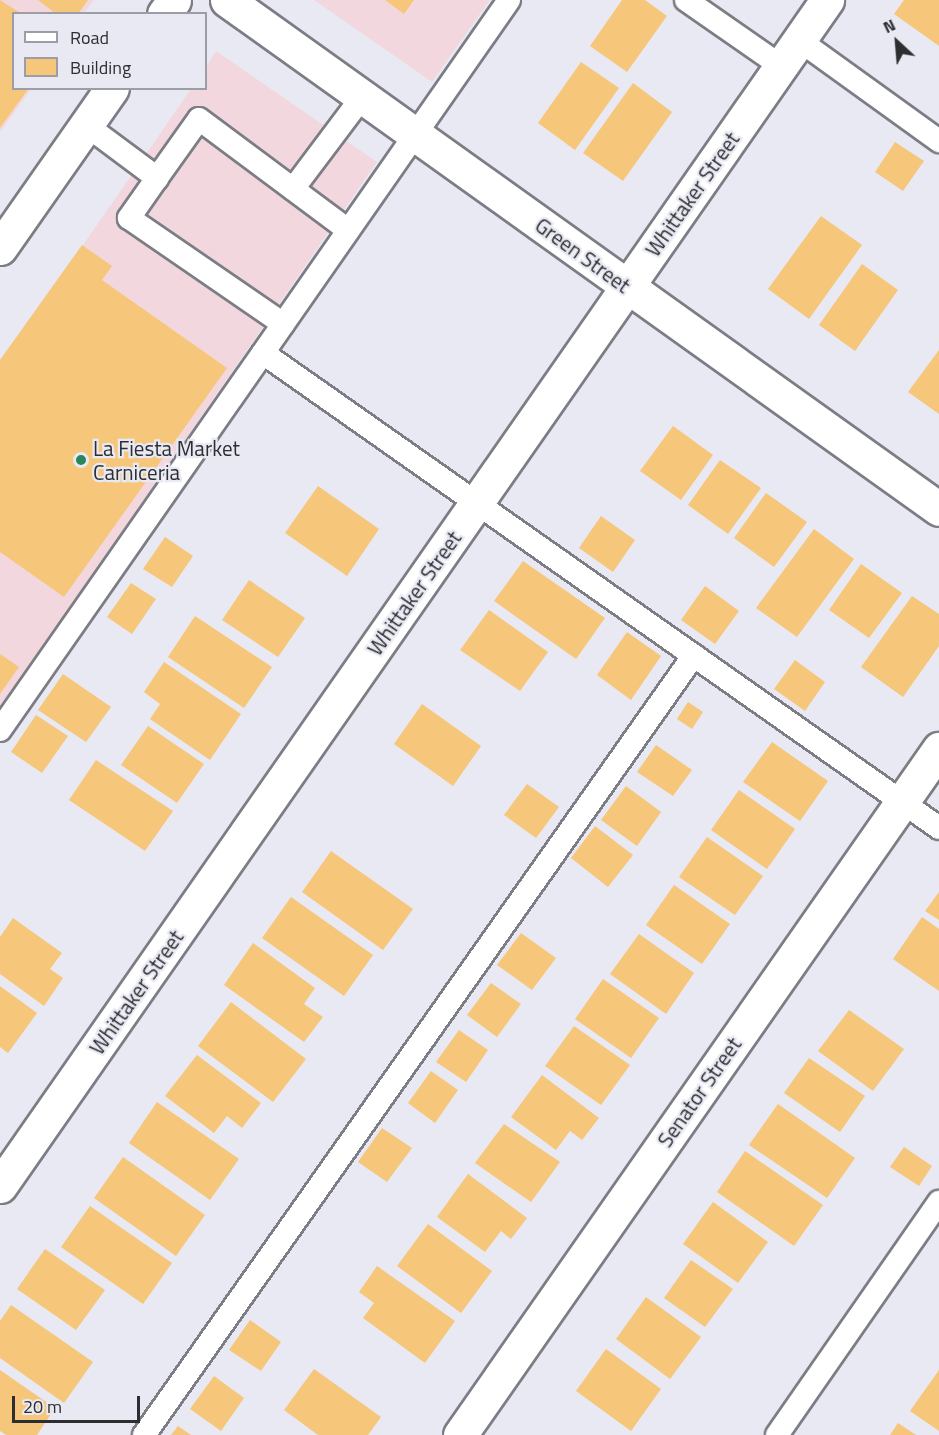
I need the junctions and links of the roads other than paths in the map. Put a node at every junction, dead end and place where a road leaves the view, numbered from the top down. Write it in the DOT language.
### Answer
graph roads {
  1 [pos="227,0"];
  2 [pos="509,0"];
  3 [pos="686,0"];
  4 [pos="827,0"];
  5 [pos="790,53"];
  6 [pos="111,90"];
  7 [pos="362,97"];
  8 [pos="86,125"];
  9 [pos="415,135"];
  10 [pos="939,141"];
  11 [pos="157,178"];
  12 [pos="294,189"];
  13 [pos="348,230"];
  14 [pos="0,248"];
  15 [pos="628,286"];
  16 [pos="283,324"];
  17 [pos="263,353"];
  18 [pos="476,503"];
  19 [pos="939,509"];
  20 [pos="694,655"];
  21 [pos="0,730"];
  22 [pos="939,749"];
  23 [pos="902,802"];
  24 [pos="939,828"];
  25 [pos="0,1186"];
  26 [pos="939,1202"];
  27 [pos="144,1435"];
  28 [pos="460,1435"];
  29 [pos="777,1435"];
  1 -- 7 [label="street, Green Street"];
  2 -- 9 [label="lane"];
  3 -- 5 [label="lane"];
  4 -- 5 [label="street, Whittaker Street"];
  5 -- 10 [label="lane"];
  5 -- 15 [label="street, Whittaker Street"];
  6 -- 8 [label="street"];
  7 -- 9 [label="street, Green Street"];
  7 -- 12 [label="lane"];
  8 -- 11 [label="lane"];
  8 -- 14 [label="street"];
  9 -- 13 [label="lane"];
  9 -- 15 [label="street, Green Street"];
  11 -- 12 [label="lane"];
  11 -- 16 [label="lane"];
  12 -- 13 [label="lane"];
  13 -- 16 [label="lane"];
  15 -- 18 [label="street, Whittaker Street"];
  15 -- 19 [label="street, Green Street"];
  16 -- 17 [label="lane"];
  17 -- 18 [label="lane"];
  17 -- 21 [label="lane"];
  18 -- 20 [label="lane"];
  18 -- 25 [label="street, Whittaker Street"];
  20 -- 23 [label="lane"];
  20 -- 27 [label="lane"];
  22 -- 23 [label="street, Senator Street"];
  23 -- 24 [label="lane"];
  23 -- 28 [label="street, Senator Street"];
  26 -- 29 [label="lane"];
}
